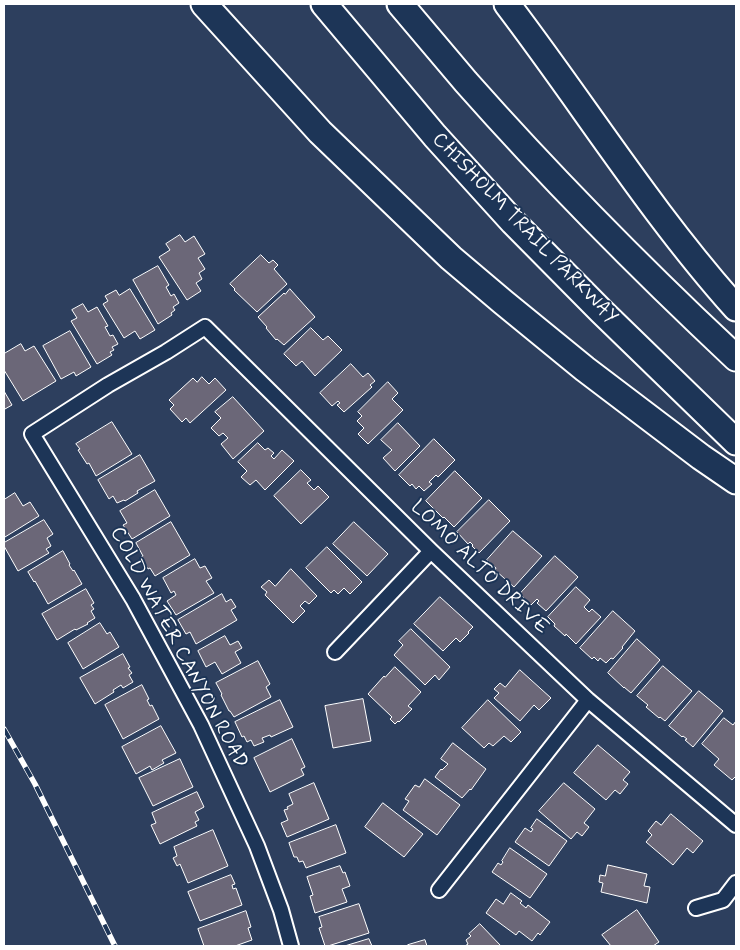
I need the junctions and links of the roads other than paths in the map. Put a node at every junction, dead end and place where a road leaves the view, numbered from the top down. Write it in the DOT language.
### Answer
graph roads {
  1 [pos="204,4"];
  2 [pos="324,4"];
  3 [pos="400,4"];
  4 [pos="507,4"];
  5 [pos="736,308"];
  6 [pos="736,358"];
  7 [pos="32,434"];
  8 [pos="736,442"];
  9 [pos="736,481"];
  10 [pos="431,551"];
  11 [pos="335,652"];
  12 [pos="588,700"];
  13 [pos="736,825"];
  14 [pos="736,883"];
  15 [pos="439,890"];
  16 [pos="696,908"];
  17 [pos="291,946"];
  1 -- 9 [label="highway"];
  2 -- 8 [label="highway, CHISHOLM TRAIL PARKWAY"];
  3 -- 6 [label="highway"];
  4 -- 5 [label="highway"];
  7 -- 10 [label="street, LOMO ALTO DRIVE"];
  7 -- 17 [label="street, COLD WATER CANYON ROAD"];
  10 -- 11 [label="street"];
  10 -- 12 [label="street, LOMO ALTO DRIVE"];
  12 -- 13 [label="street, LOMO ALTO DRIVE"];
  12 -- 15 [label="street"];
  14 -- 16 [label="street"];
}
